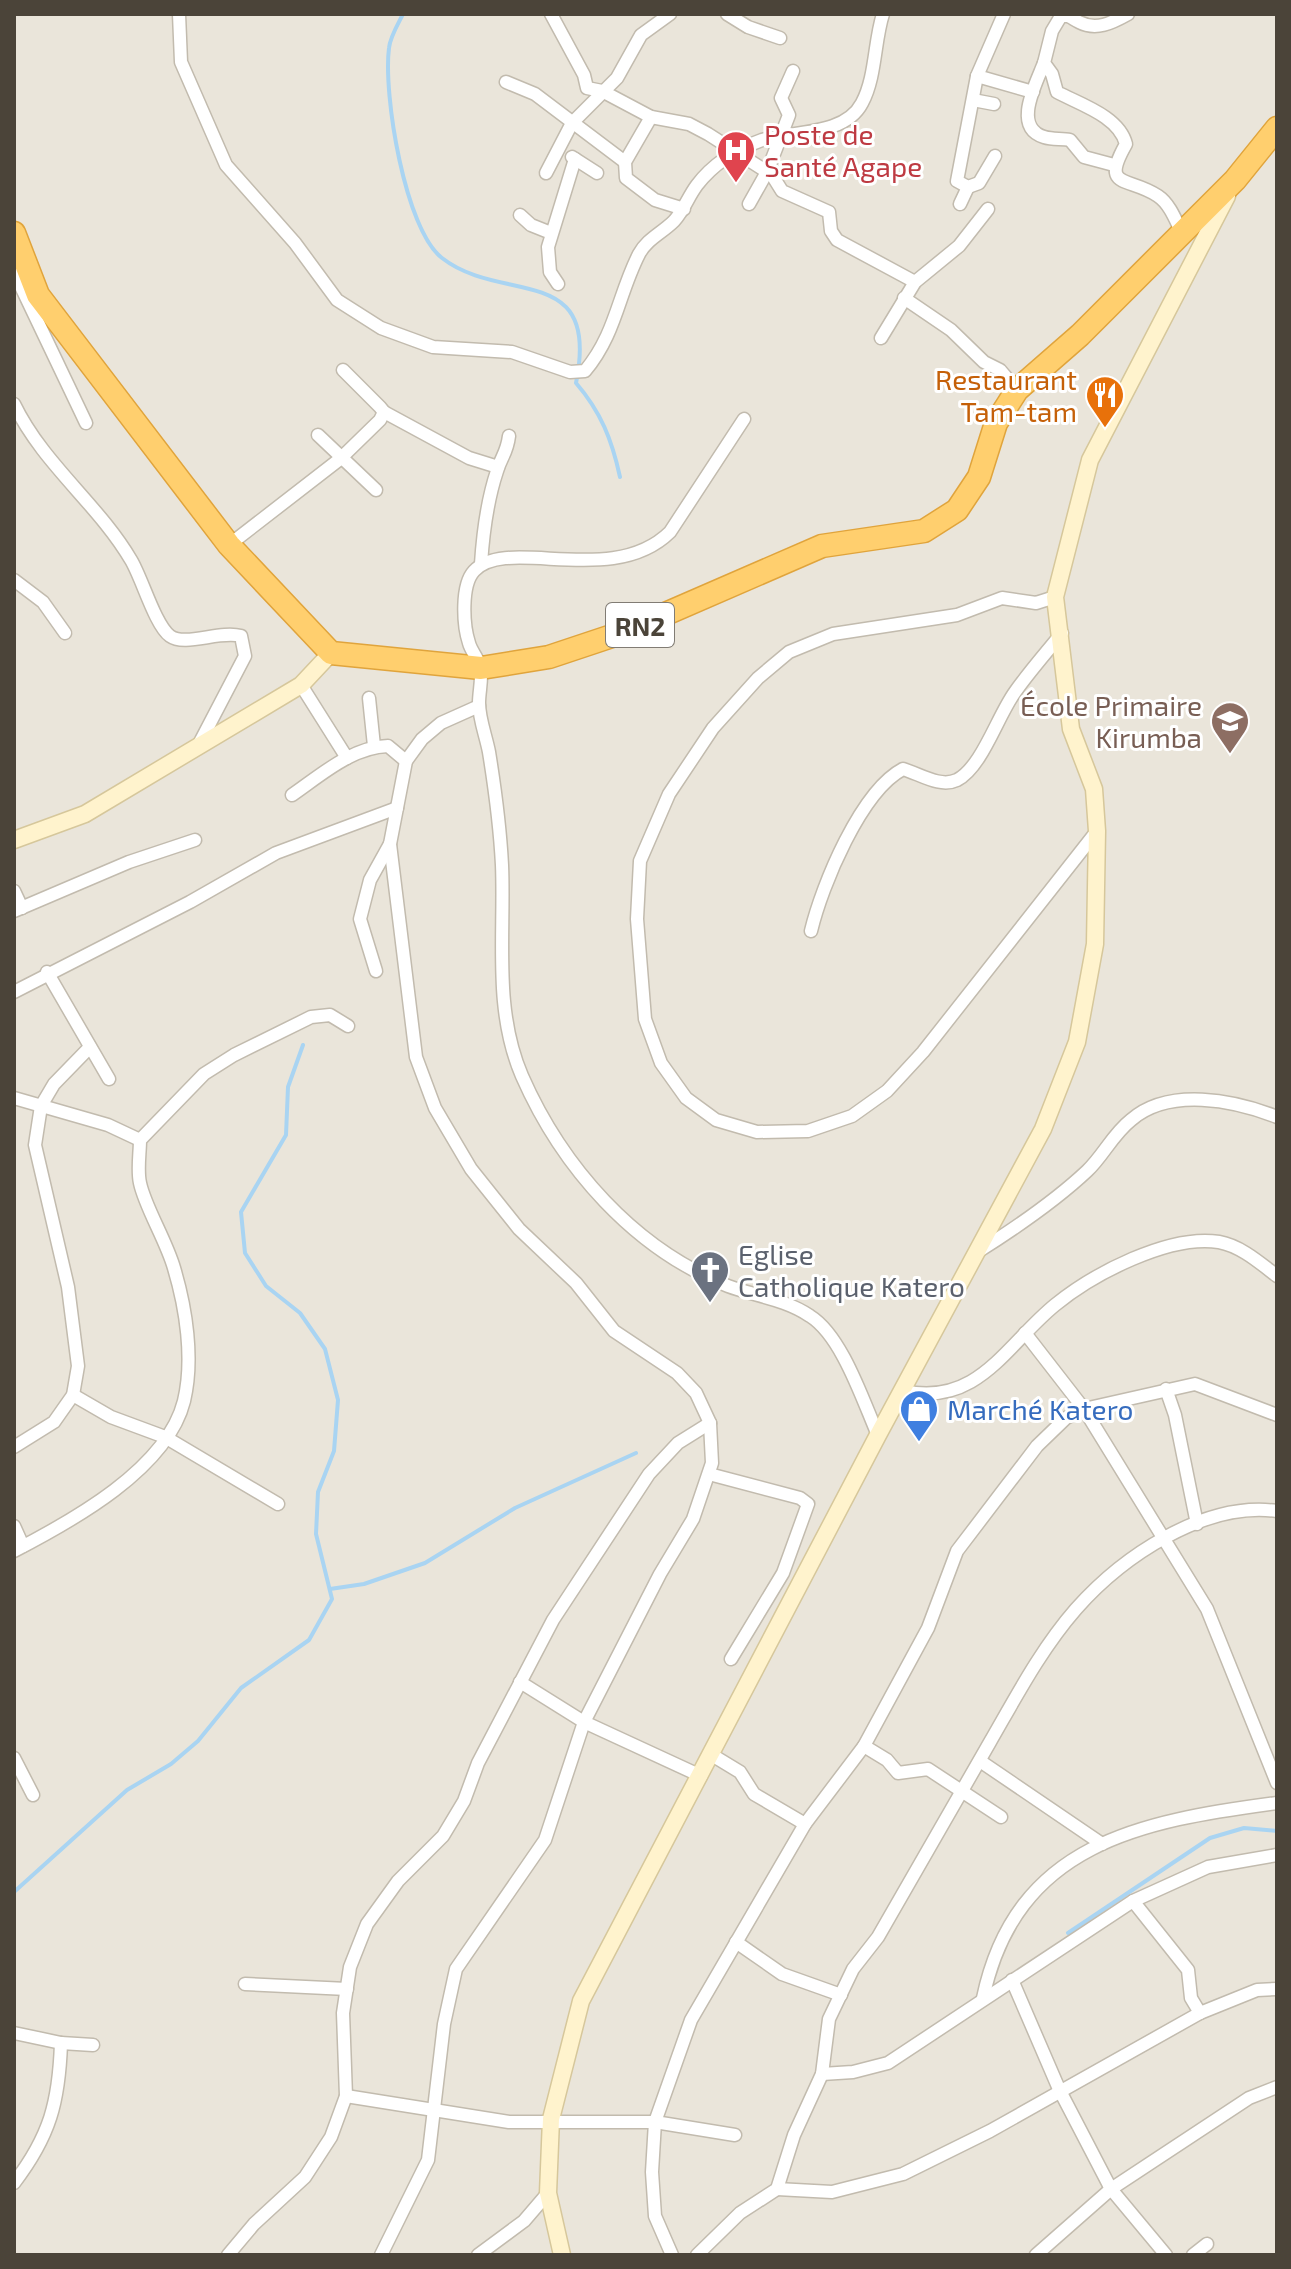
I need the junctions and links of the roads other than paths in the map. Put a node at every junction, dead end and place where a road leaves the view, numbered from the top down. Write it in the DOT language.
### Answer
graph roads {
  1 [pos="179,14"];
  2 [pos="551,14"];
  3 [pos="670,14"];
  4 [pos="727,14"];
  5 [pos="883,14"];
  6 [pos="1004,14"];
  7 [pos="1128,14"];
  8 [pos="780,38"];
  9 [pos="1044,63"];
  10 [pos="793,71"];
  11 [pos="977,76"];
  12 [pos="506,82"];
  13 [pos="602,91"];
  14 [pos="1033,92"];
  15 [pos="973,100"];
  16 [pos="994,104"];
  17 [pos="651,117"];
  18 [pos="572,123"];
  19 [pos="1277,128"];
  20 [pos="782,137"];
  21 [pos="559,148"];
  22 [pos="738,150"];
  23 [pos="995,156"];
  24 [pos="575,159"];
  25 [pos="625,162"];
  26 [pos="1114,165"];
  27 [pos="767,172"];
  28 [pos="546,173"];
  29 [pos="597,173"];
  30 [pos="1235,180"];
  31 [pos="968,187"];
  32 [pos="749,204"];
  33 [pos="960,204"];
  34 [pos="684,209"];
  35 [pos="988,209"];
  36 [pos="520,215"];
  37 [pos="14,233"];
  38 [pos="551,233"];
  39 [pos="1182,233"];
  40 [pos="14,272"];
  41 [pos="915,282"];
  42 [pos="558,284"];
  43 [pos="904,298"];
  44 [pos="881,338"];
  45 [pos="343,370"];
  46 [pos="1017,390"];
  47 [pos="14,404"];
  48 [pos="384,412"];
  49 [pos="744,419"];
  50 [pos="86,423"];
  51 [pos="318,435"];
  52 [pos="509,436"];
  53 [pos="340,459"];
  54 [pos="498,467"];
  55 [pos="376,490"];
  56 [pos="229,545"];
  57 [pos="481,564"];
  58 [pos="14,580"];
  59 [pos="1055,597"];
  60 [pos="65,633"];
  61 [pos="1062,633"];
  62 [pos="331,653"];
  63 [pos="481,668"];
  64 [pos="301,685"];
  65 [pos="369,698"];
  66 [pos="479,706"];
  67 [pos="198,746"];
  68 [pos="374,746"];
  69 [pos="347,758"];
  70 [pos="406,761"];
  71 [pos="292,795"];
  72 [pos="397,808"];
  73 [pos="1097,831"];
  74 [pos="14,840"];
  75 [pos="195,840"];
  76 [pos="390,844"];
  77 [pos="14,891"];
  78 [pos="18,910"];
  79 [pos="811,931"];
  80 [pos="376,971"];
  81 [pos="47,972"];
  82 [pos="14,992"];
  83 [pos="348,1026"];
  84 [pos="90,1047"];
  85 [pos="109,1079"];
  86 [pos="14,1098"];
  87 [pos="41,1106"];
  88 [pos="1277,1117"];
  89 [pos="140,1140"];
  90 [pos="979,1251"];
  91 [pos="1277,1276"];
  92 [pos="1025,1333"];
  93 [pos="1166,1389"];
  94 [pos="904,1391"];
  95 [pos="73,1395"];
  96 [pos="1084,1409"];
  97 [pos="1277,1415"];
  98 [pos="710,1423"];
  99 [pos="878,1435"];
  100 [pos="165,1437"];
  101 [pos="14,1447"];
  102 [pos="709,1474"];
  103 [pos="278,1504"];
  104 [pos="1277,1511"];
  105 [pos="1197,1524"];
  106 [pos="14,1526"];
  107 [pos="1164,1539"];
  108 [pos="19,1548"];
  109 [pos="783,1573"];
  110 [pos="801,1583"];
  111 [pos="731,1659"];
  112 [pos="520,1682"];
  113 [pos="584,1722"];
  114 [pos="864,1746"];
  115 [pos="712,1755"];
  116 [pos="980,1761"];
  117 [pos="16,1766"];
  118 [pos="701,1776"];
  119 [pos="1277,1783"];
  120 [pos="963,1791"];
  121 [pos="33,1795"];
  122 [pos="1277,1803"];
  123 [pos="1001,1817"];
  124 [pos="805,1824"];
  125 [pos="1102,1844"];
  126 [pos="1277,1855"];
  127 [pos="1133,1901"];
  128 [pos="736,1942"];
  129 [pos="1012,1980"];
  130 [pos="245,1984"];
  131 [pos="347,1989"];
  132 [pos="1277,1989"];
  133 [pos="841,1995"];
  134 [pos="983,1998"];
  135 [pos="1200,2013"];
  136 [pos="14,2033"];
  137 [pos="61,2043"];
  138 [pos="93,2045"];
  139 [pos="822,2074"];
  140 [pos="1277,2087"];
  141 [pos="1059,2089"];
  142 [pos="346,2096"];
  143 [pos="435,2111"];
  144 [pos="551,2119"];
  145 [pos="655,2122"];
  146 [pos="735,2135"];
  147 [pos="14,2183"];
  148 [pos="777,2189"];
  149 [pos="1111,2189"];
  150 [pos="548,2193"];
  151 [pos="1207,2244"];
  152 [pos="228,2255"];
  153 [pos="381,2255"];
  154 [pos="478,2255"];
  155 [pos="562,2255"];
  156 [pos="672,2255"];
  157 [pos="697,2255"];
  158 [pos="1036,2255"];
  159 [pos="1166,2255"];
  160 [pos="1193,2255"];
  1 -- 34 [label="street"];
  2 -- 13 [label="street"];
  3 -- 13 [label="street"];
  4 -- 8 [label="street"];
  5 -- 20 [label="street"];
  6 -- 11 [label="street"];
  7 -- 9 [label="street"];
  9 -- 14 [label="street"];
  9 -- 26 [label="street"];
  10 -- 20 [label="street"];
  11 -- 14 [label="street"];
  11 -- 15 [label="street"];
  12 -- 18 [label="street"];
  13 -- 17 [label="street"];
  13 -- 18 [label="street"];
  14 -- 26 [label="street"];
  15 -- 16 [label="street"];
  15 -- 31 [label="street"];
  17 -- 22 [label="street"];
  17 -- 25 [label="street"];
  18 -- 21 [label="street"];
  18 -- 25 [label="street"];
  19 -- 30 [label="highway, RN2"];
  20 -- 22 [label="street"];
  20 -- 27 [label="street"];
  21 -- 24 [label="street"];
  21 -- 28 [label="street"];
  22 -- 27 [label="street"];
  22 -- 34 [label="street"];
  23 -- 31 [label="street"];
  24 -- 29 [label="street"];
  24 -- 38 [label="street"];
  25 -- 34 [label="street"];
  26 -- 39 [label="street"];
  27 -- 32 [label="street"];
  27 -- 41 [label="street"];
  30 -- 39 [label="highway, RN2"];
  30 -- 59 [label="street"];
  31 -- 33 [label="street"];
  35 -- 41 [label="street"];
  36 -- 38 [label="street"];
  37 -- 56 [label="highway"];
  38 -- 42 [label="street"];
  39 -- 46 [label="highway, RN2"];
  40 -- 50 [label="street"];
  41 -- 43 [label="street"];
  43 -- 44 [label="street"];
  43 -- 46 [label="street"];
  45 -- 48 [label="street"];
  46 -- 63 [label="highway, RN2"];
  47 -- 67 [label="street"];
  48 -- 53 [label="street"];
  48 -- 54 [label="street"];
  49 -- 57 [label="street"];
  51 -- 53 [label="street"];
  52 -- 54 [label="street"];
  53 -- 55 [label="street"];
  53 -- 56 [label="street"];
  54 -- 57 [label="street"];
  56 -- 62 [label="highway"];
  57 -- 63 [label="street"];
  58 -- 60 [label="street"];
  59 -- 61 [label="street"];
  59 -- 73 [label="street"];
  61 -- 73 [label="street"];
  61 -- 79 [label="street"];
  62 -- 63 [label="highway, RN2"];
  62 -- 64 [label="street"];
  63 -- 66 [label="street"];
  64 -- 67 [label="street"];
  64 -- 69 [label="street"];
  65 -- 68 [label="street"];
  66 -- 70 [label="street"];
  66 -- 99 [label="street"];
  67 -- 74 [label="street"];
  68 -- 69 [label="street"];
  68 -- 70 [label="street"];
  69 -- 71 [label="street"];
  70 -- 72 [label="street"];
  72 -- 76 [label="street"];
  72 -- 81 [label="street"];
  73 -- 90 [label="street"];
  75 -- 78 [label="street"];
  76 -- 80 [label="street"];
  76 -- 98 [label="street"];
  77 -- 78 [label="street"];
  81 -- 82 [label="street"];
  81 -- 84 [label="street"];
  83 -- 89 [label="street"];
  84 -- 85 [label="street"];
  84 -- 87 [label="street"];
  86 -- 87 [label="street"];
  87 -- 89 [label="street"];
  87 -- 95 [label="street"];
  88 -- 90 [label="street"];
  89 -- 100 [label="street"];
  90 -- 94 [label="street"];
  91 -- 92 [label="street"];
  92 -- 94 [label="street"];
  92 -- 96 [label="street"];
  93 -- 96 [label="street"];
  93 -- 97 [label="street"];
  93 -- 105 [label="street"];
  94 -- 99 [label="street"];
  95 -- 100 [label="street"];
  95 -- 101 [label="street"];
  96 -- 107 [label="street"];
  96 -- 114 [label="street"];
  98 -- 102 [label="street"];
  98 -- 112 [label="street"];
  99 -- 110 [label="street"];
  100 -- 103 [label="street"];
  100 -- 108 [label="street"];
  102 -- 109 [label="street"];
  102 -- 113 [label="street"];
  104 -- 105 [label="street"];
  105 -- 107 [label="street"];
  106 -- 108 [label="street"];
  107 -- 116 [label="street"];
  107 -- 119 [label="street"];
  109 -- 110 [label="street"];
  109 -- 111 [label="street"];
  110 -- 115 [label="street"];
  112 -- 113 [label="street"];
  112 -- 131 [label="street"];
  113 -- 118 [label="street"];
  113 -- 143 [label="street"];
  114 -- 120 [label="street"];
  114 -- 124 [label="street"];
  115 -- 118 [label="street"];
  115 -- 124 [label="street"];
  116 -- 120 [label="street"];
  116 -- 125 [label="street"];
  117 -- 121 [label="street"];
  118 -- 144 [label="street"];
  120 -- 123 [label="street"];
  120 -- 133 [label="street"];
  122 -- 125 [label="street"];
  124 -- 128 [label="street"];
  125 -- 134 [label="street"];
  126 -- 127 [label="street"];
  127 -- 129 [label="street"];
  127 -- 135 [label="street"];
  128 -- 133 [label="street"];
  128 -- 145 [label="street"];
  129 -- 134 [label="street"];
  129 -- 141 [label="street"];
  130 -- 131 [label="street"];
  131 -- 142 [label="street"];
  132 -- 135 [label="street"];
  133 -- 139 [label="street"];
  134 -- 139 [label="street"];
  135 -- 141 [label="street"];
  136 -- 137 [label="street"];
  137 -- 138 [label="street"];
  137 -- 147 [label="street"];
  139 -- 148 [label="street"];
  140 -- 149 [label="street"];
  141 -- 148 [label="street"];
  141 -- 149 [label="street"];
  142 -- 143 [label="street"];
  142 -- 152 [label="street"];
  143 -- 144 [label="street"];
  143 -- 153 [label="street"];
  144 -- 145 [label="street"];
  144 -- 150 [label="street"];
  145 -- 146 [label="street"];
  145 -- 156 [label="street"];
  148 -- 157 [label="street"];
  149 -- 158 [label="street"];
  149 -- 159 [label="street"];
  150 -- 154 [label="street"];
  150 -- 155 [label="street"];
  151 -- 160 [label="street"];
}
